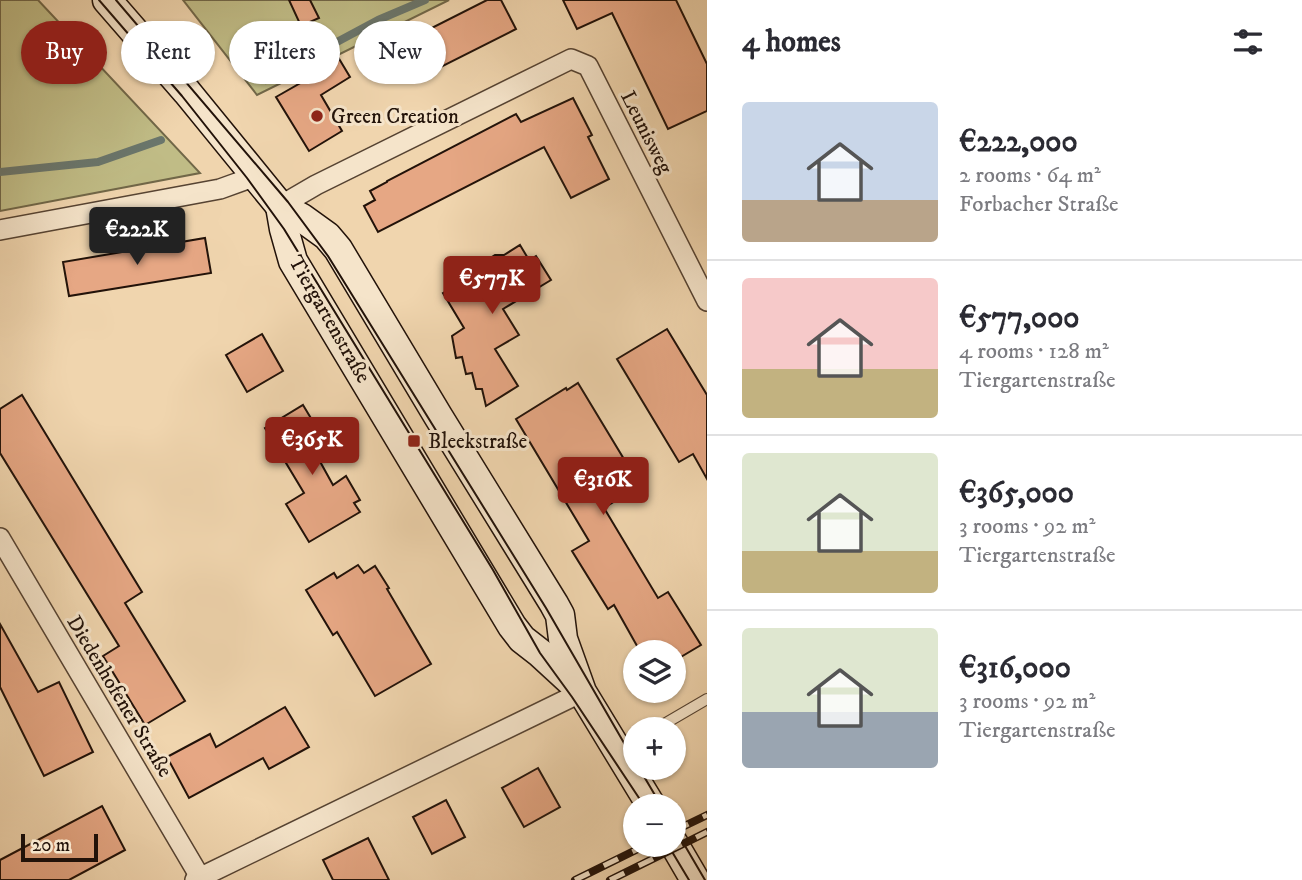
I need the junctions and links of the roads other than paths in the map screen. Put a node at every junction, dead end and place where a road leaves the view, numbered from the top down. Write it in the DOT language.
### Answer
graph roads {
  1 [pos="107,0"];
  2 [pos="256,176"];
  3 [pos="280,206"];
  4 [pos="0,230"];
  5 [pos="707,301"];
  6 [pos="0,538"];
  7 [pos="582,691"];
  8 [pos="707,699"];
  9 [pos="676,717"];
  10 [pos="645,794"];
  11 [pos="682,857"];
  12 [pos="198,879"];
  13 [pos="695,880"];
  1 -- 2 [label="main road"];
  2 -- 3 [label="main road"];
  2 -- 4 [label="street"];
  3 -- 5 [label="street, Leunisweg"];
  3 -- 7 [label="main road, Tiergartenstraße"];
  3 -- 7 [label="main road, Tiergartenstraße"];
  6 -- 12 [label="street, Diedenhofener Straße"];
  7 -- 10 [label="main road, Tiergartenstraße"];
  7 -- 12 [label="street"];
  8 -- 9 [label="lane"];
  11 -- 13 [label="main road"];
}
